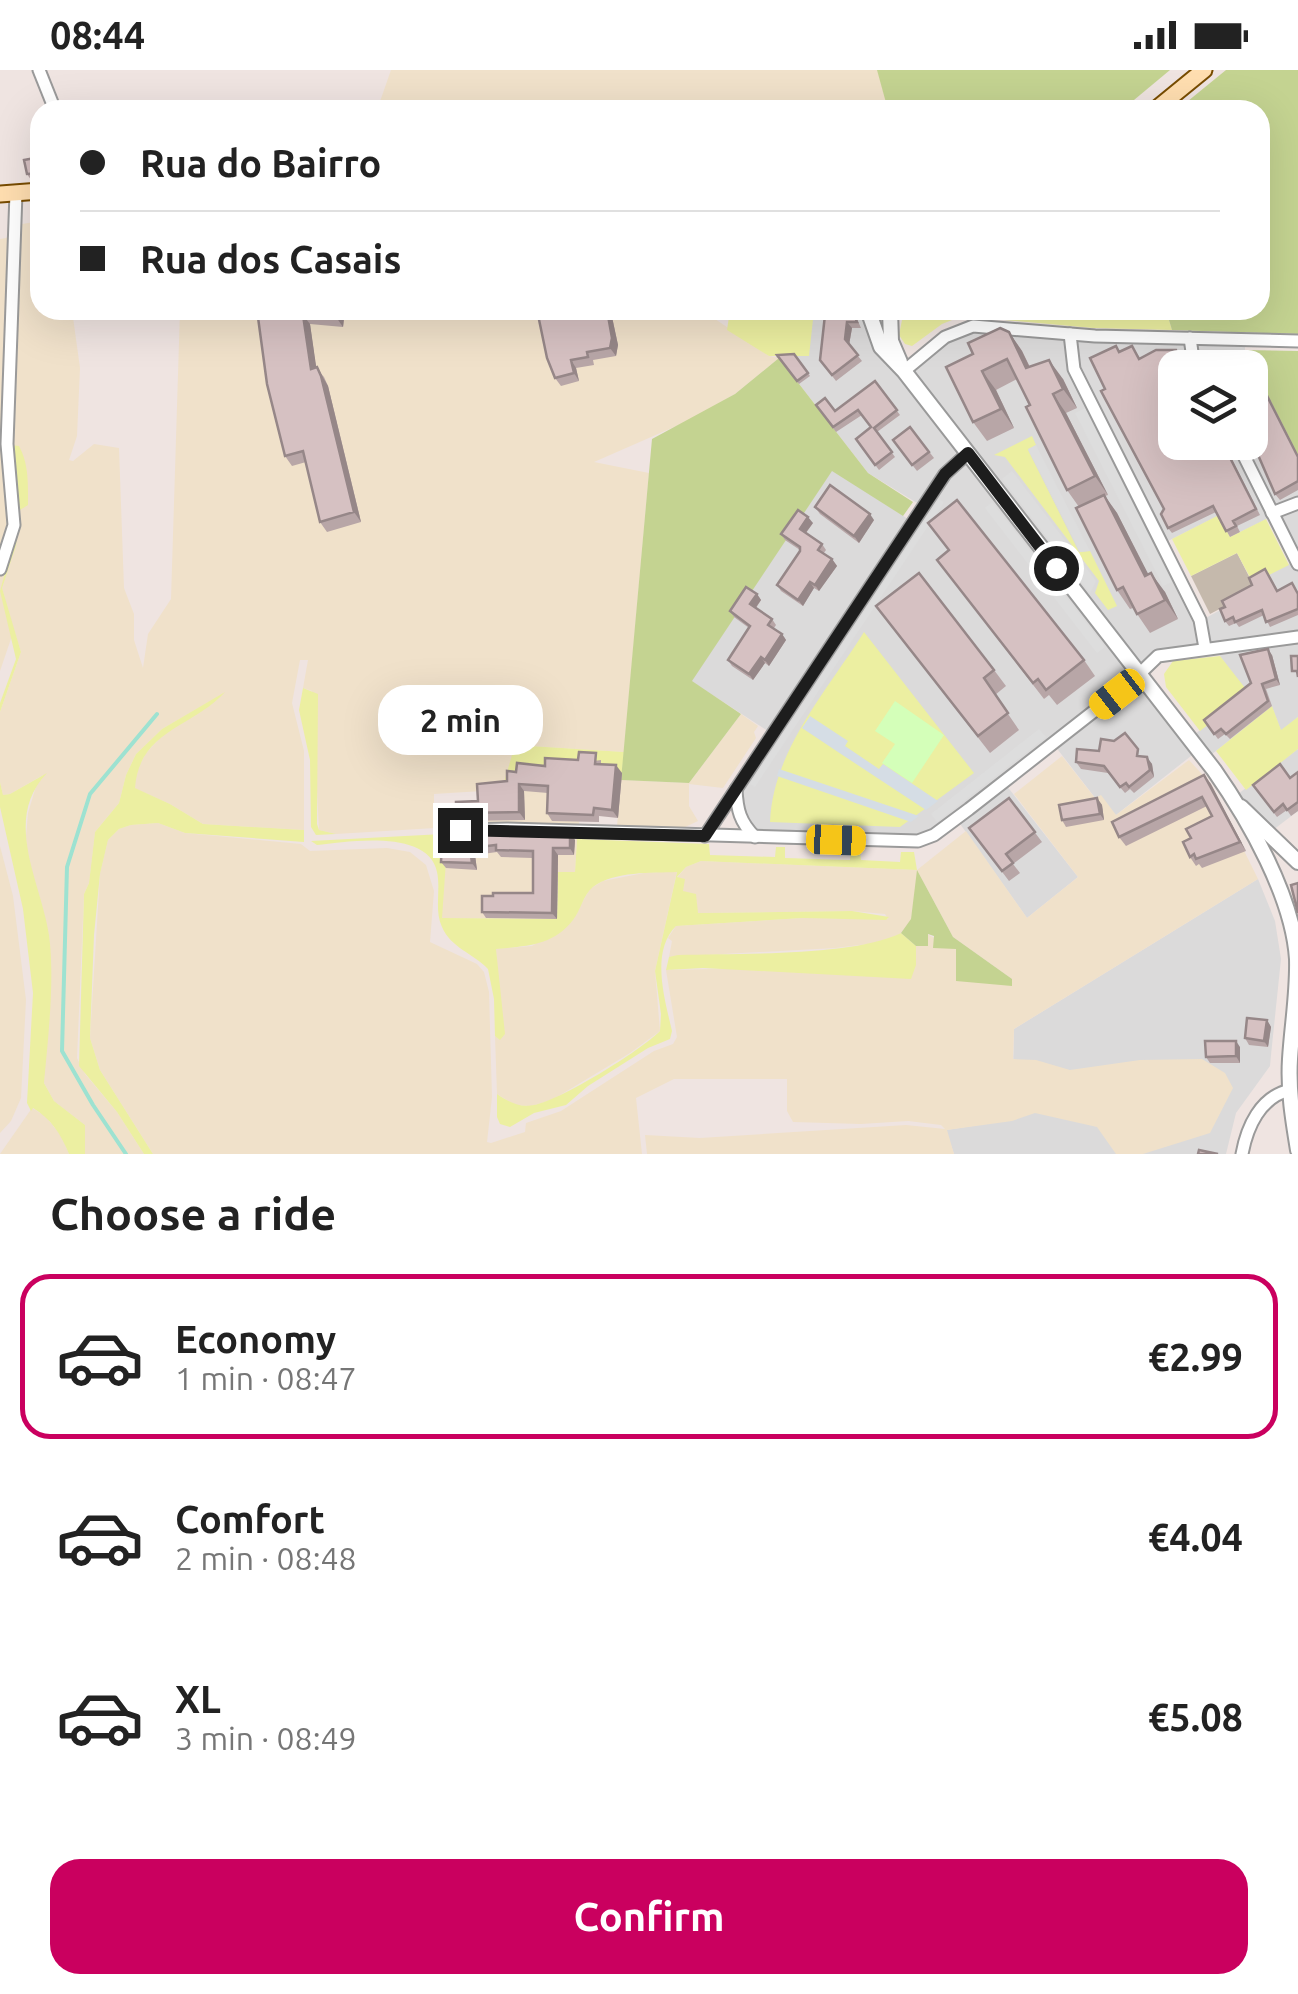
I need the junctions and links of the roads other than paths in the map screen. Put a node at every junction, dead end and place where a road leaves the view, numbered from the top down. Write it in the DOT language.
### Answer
graph roads {
  1 [pos="40,70"];
  2 [pos="1204,70"];
  3 [pos="52,100"];
  4 [pos="1167,100"];
  5 [pos="8,193"];
  6 [pos="871,320"];
  7 [pos="891,320"];
  8 [pos="1070,334"];
  9 [pos="1190,338"];
  10 [pos="1298,342"];
  11 [pos="1192,350"];
  12 [pos="904,372"];
  13 [pos="968,453"];
  14 [pos="1246,460"];
  15 [pos="1298,503"];
  16 [pos="1272,513"];
  17 [pos="1298,564"];
  18 [pos="0,570"];
  19 [pos="1298,637"];
  20 [pos="1204,648"];
  21 [pos="1139,674"];
  22 [pos="736,789"];
  23 [pos="1234,800"];
  24 [pos="460,830"];
  25 [pos="705,836"];
  26 [pos="754,837"];
  27 [pos="1298,864"];
  28 [pos="1272,874"];
  29 [pos="1295,1025"];
  30 [pos="1290,1090"];
  31 [pos="1298,1150"];
  32 [pos="1242,1154"];
  1 -- 3 [label="street"];
  2 -- 4 [label="main road"];
  5 -- 18 [label="street"];
  6 -- 12 [label="street"];
  7 -- 12 [label="street"];
  8 -- 9 [label="street"];
  8 -- 12 [label="street"];
  8 -- 20 [label="street"];
  9 -- 10 [label="street"];
  9 -- 11 [label="street"];
  12 -- 13 [label="street"];
  13 -- 21 [label="street"];
  13 -- 22 [label="street"];
  14 -- 16 [label="street"];
  15 -- 16 [label="street"];
  16 -- 17 [label="street"];
  19 -- 20 [label="street"];
  20 -- 21 [label="street"];
  21 -- 23 [label="street"];
  21 -- 26 [label="street"];
  22 -- 25 [label="street"];
  22 -- 26 [label="street"];
  23 -- 27 [label="street"];
  23 -- 28 [label="street"];
  24 -- 25 [label="street"];
  25 -- 26 [label="street"];
  27 -- 28 [label="street"];
  28 -- 29 [label="street"];
  29 -- 30 [label="street"];
  30 -- 31 [label="street"];
  30 -- 32 [label="street"];
}
